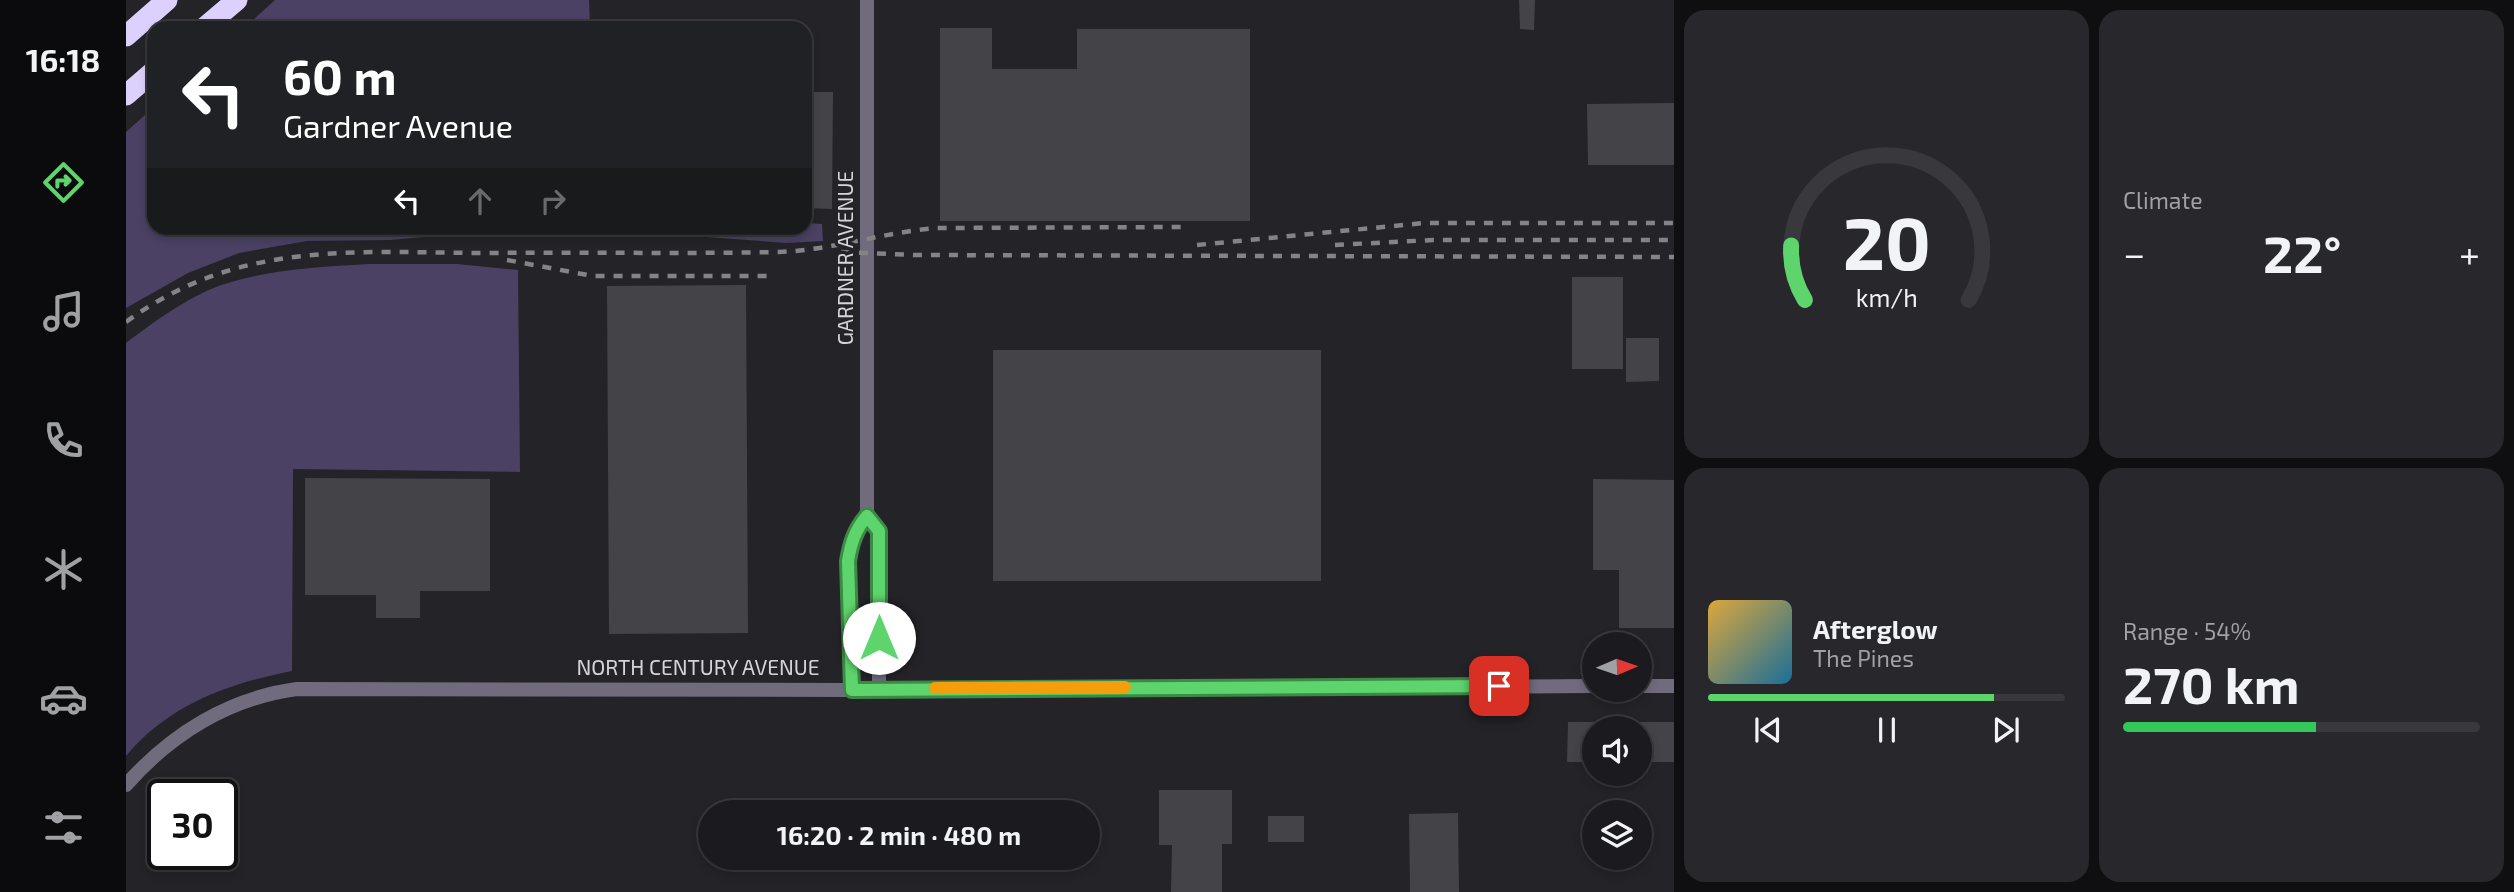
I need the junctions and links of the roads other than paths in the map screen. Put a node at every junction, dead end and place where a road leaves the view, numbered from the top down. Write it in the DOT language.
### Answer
graph roads {
  1 [pos="167,0"];
  2 [pos="237,0"];
  3 [pos="866,0"];
  4 [pos="212,21"];
  5 [pos="126,36"];
  6 [pos="147,77"];
  7 [pos="126,95"];
  8 [pos="867,516"];
  9 [pos="1582,686"];
  10 [pos="1652,686"];
  11 [pos="1674,686"];
  12 [pos="879,688"];
  13 [pos="852,690"];
  14 [pos="126,785"];
  1 -- 5 [label="highway"];
  2 -- 4 [label="highway"];
  3 -- 8 [label="street, GARDNER AVENUE"];
  6 -- 7 [label="highway"];
  8 -- 12 [label="street, GARDNER AVENUE"];
  8 -- 13 [label="street, GARDNER AVENUE"];
  9 -- 12 [label="street, NORTH CENTURY AVENUE"];
  10 -- 11 [label="street"];
  12 -- 13 [label="street, NORTH CENTURY AVENUE"];
  13 -- 14 [label="street, NORTH CENTURY AVENUE"];
}
